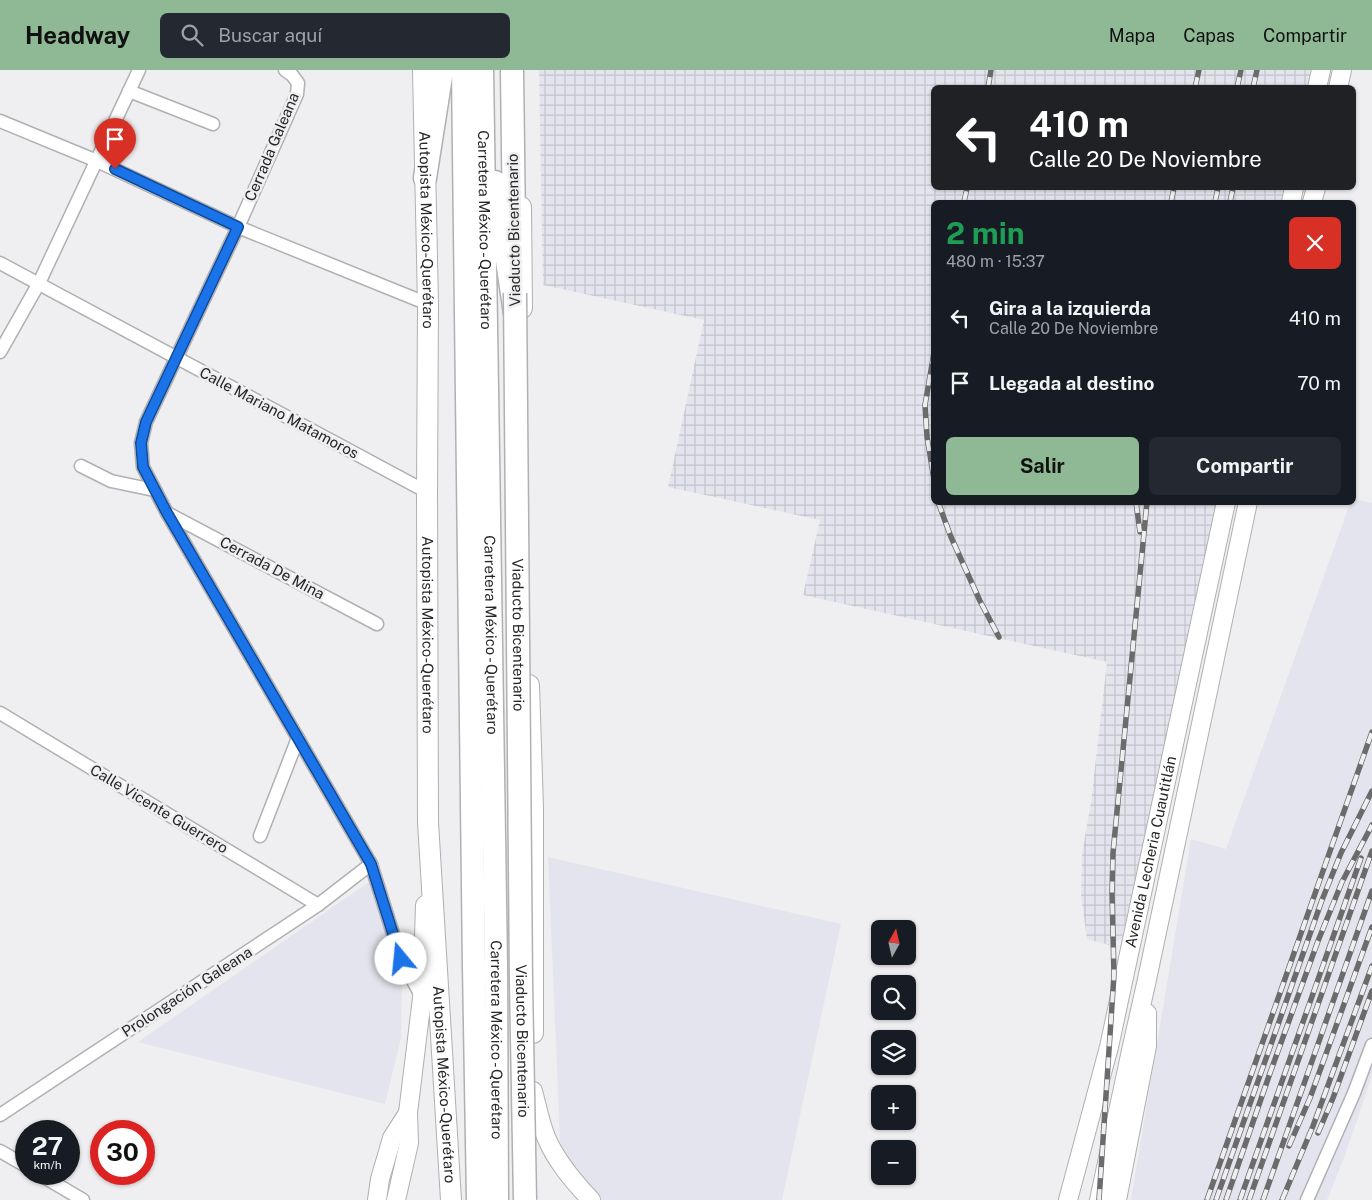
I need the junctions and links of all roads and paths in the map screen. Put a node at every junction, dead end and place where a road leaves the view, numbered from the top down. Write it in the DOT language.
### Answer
graph roads {
  1 [pos="139,70"];
  2 [pos="286,70"];
  3 [pos="423,70"];
  4 [pos="442,70"];
  5 [pos="463,70"];
  6 [pos="482,70"];
  7 [pos="512,70"];
  8 [pos="519,70"];
  9 [pos="1320,70"];
  10 [pos="1342,70"];
  11 [pos="1318,85"];
  12 [pos="1339,85"];
  13 [pos="129,91"];
  14 [pos="482,95"];
  15 [pos="0,121"];
  16 [pos="213,124"];
  17 [pos="97,161"];
  18 [pos="425,178"];
  19 [pos="238,227"];
  20 [pos="0,263"];
  21 [pos="38,283"];
  22 [pos="428,304"];
  23 [pos="4,335"];
  24 [pos="0,352"];
  25 [pos="176,358"];
  26 [pos="519,363"];
  27 [pos="81,466"];
  28 [pos="154,490"];
  29 [pos="427,492"];
  30 [pos="1225,505"];
  31 [pos="1247,505"];
  32 [pos="167,513"];
  33 [pos="377,624"];
  34 [pos="528,666"];
  35 [pos="0,713"];
  36 [pos="298,738"];
  37 [pos="428,822"];
  38 [pos="260,836"];
  39 [pos="371,864"];
  40 [pos="318,905"];
  41 [pos="496,964"];
  42 [pos="1146,984"];
  43 [pos="422,998"];
  44 [pos="440,1015"];
  45 [pos="1372,1045"];
  46 [pos="533,1091"];
  47 [pos="408,1113"];
  48 [pos="0,1115"];
  49 [pos="0,1151"];
  50 [pos="15,1160"];
  51 [pos="58,1185"];
  52 [pos="83,1200"];
  53 [pos="377,1200"];
  54 [pos="396,1200"];
  55 [pos="450,1200"];
  56 [pos="478,1200"];
  57 [pos="497,1200"];
  58 [pos="525,1200"];
  59 [pos="536,1200"];
  60 [pos="592,1200"];
  61 [pos="1068,1200"];
  62 [pos="1099,1200"];
  63 [pos="1117,1200"];
  64 [pos="1308,1200"];
  1 -- 13 [label="street"];
  2 -- 19 [label="street, Cerrada Galeana"];
  3 -- 18 [label="main road, Autopista México-Querétaro"];
  4 -- 18 [label="highway"];
  5 -- 56 [label="highway, Carretera México - Querétaro"];
  6 -- 14 [label="highway, Carretera México - Querétaro"];
  7 -- 26 [label="highway, Viaducto Bicentenario, bridge"];
  8 -- 26 [label="main road"];
  9 -- 11 [label="main road"];
  10 -- 12 [label="main road"];
  13 -- 16 [label="street"];
  13 -- 17 [label="street"];
  14 -- 26 [label="highway"];
  14 -- 41 [label="highway, Carretera México - Querétaro"];
  15 -- 17 [label="street"];
  17 -- 19 [label="street"];
  17 -- 21 [label="street"];
  18 -- 22 [label="main road, Autopista México-Querétaro"];
  19 -- 22 [label="street"];
  19 -- 25 [label="street, Cerrada Galeana"];
  20 -- 21 [label="street, Calle Mariano Matamoros"];
  21 -- 23 [label="street"];
  21 -- 25 [label="street, Calle Mariano Matamoros"];
  22 -- 29 [label="main road, Autopista México-Querétaro"];
  23 -- 24 [label="street"];
  25 -- 28 [label="street, Cerrada Galeana"];
  25 -- 29 [label="street, Calle Mariano Matamoros"];
  26 -- 34 [label="main road"];
  26 -- 58 [label="highway, Viaducto Bicentenario, bridge"];
  27 -- 28 [label="street"];
  28 -- 32 [label="street, Cerrada Galeana"];
  29 -- 37 [label="main road, Autopista México-Querétaro"];
  30 -- 61 [label="main road, Avenida Lecheria Cuautitlán"];
  31 -- 42 [label="main road, Avenida Lecheria Cuautitlán"];
  32 -- 33 [label="street, Cerrada De Mina"];
  32 -- 36 [label="street, Cerrada Galeana"];
  34 -- 41 [label="highway"];
  34 -- 46 [label="main road"];
  35 -- 40 [label="street, Calle Vicente Guerrero"];
  36 -- 38 [label="street"];
  36 -- 39 [label="street, Cerrada Galeana"];
  37 -- 43 [label="main road"];
  37 -- 44 [label="main road, Autopista México-Querétaro"];
  39 -- 40 [label="street, Prolongación Galeana"];
  39 -- 43 [label="street, Cerrada Galeana"];
  40 -- 48 [label="street, Prolongación Galeana"];
  41 -- 57 [label="highway, Carretera México - Querétaro"];
  42 -- 62 [label="main road, Avenida Lecheria Cuautitlán"];
  42 -- 63 [label="main road"];
  43 -- 44 [label="street, Cerrada Galeana"];
  43 -- 47 [label="main road"];
  44 -- 55 [label="main road, Autopista México-Querétaro"];
  45 -- 64 [label="street"];
  46 -- 59 [label="main road"];
  46 -- 60 [label="main road"];
  47 -- 53 [label="main road"];
  47 -- 54 [label="main road"];
  49 -- 50 [label="street"];
  51 -- 52 [label="street"];
}
